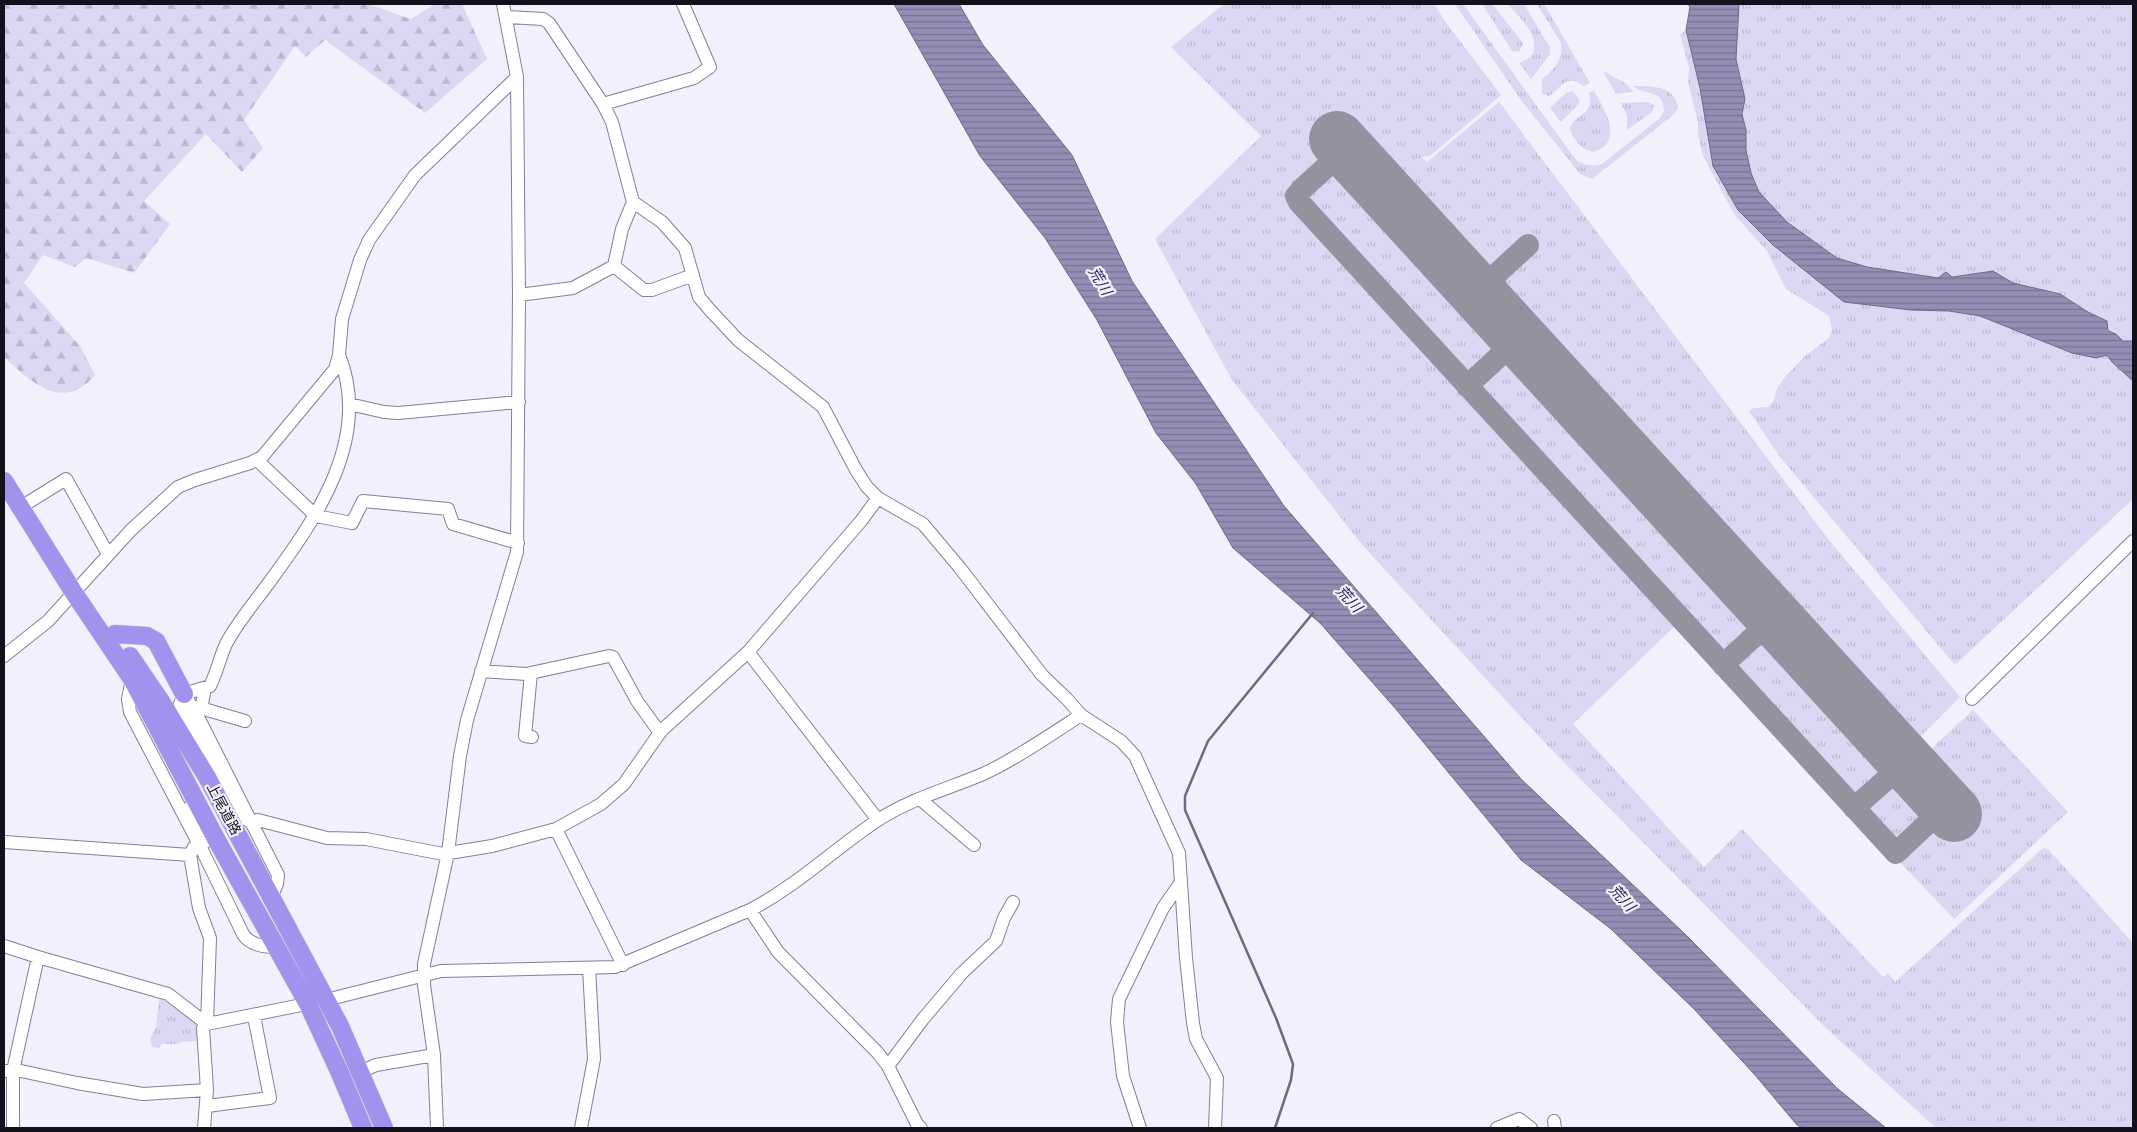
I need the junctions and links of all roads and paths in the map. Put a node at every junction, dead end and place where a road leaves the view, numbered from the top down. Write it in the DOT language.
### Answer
graph roads {
  1 [pos="503,4"];
  2 [pos="683,4"];
  3 [pos="506,17"];
  4 [pos="517,77"];
  5 [pos="603,104"];
  6 [pos="634,202"];
  7 [pos="614,266"];
  8 [pos="693,275"];
  9 [pos="519,295"];
  10 [pos="340,355"];
  11 [pos="519,402"];
  12 [pos="349,404"];
  13 [pos="257,460"];
  14 [pos="4,481"];
  15 [pos="878,498"];
  16 [pos="23,510"];
  17 [pos="316,516"];
  18 [pos="2133,541"];
  19 [pos="518,543"];
  20 [pos="108,554"];
  21 [pos="77,589"];
  22 [pos="115,634"];
  23 [pos="748,652"];
  24 [pos="4,656"];
  25 [pos="481,671"];
  26 [pos="531,673"];
  27 [pos="132,679"];
  28 [pos="205,688"];
  29 [pos="184,694"];
  30 [pos="1972,699"];
  31 [pos="1081,715"];
  32 [pos="245,721"];
  33 [pos="660,733"];
  34 [pos="532,737"];
  35 [pos="176,771"];
  36 [pos="920,799"];
  37 [pos="878,820"];
  38 [pos="251,822"];
  39 [pos="556,829"];
  40 [pos="4,842"];
  41 [pos="199,845"];
  42 [pos="974,845"];
  43 [pos="448,853"];
  44 [pos="190,855"];
  45 [pos="1181,882"];
  46 [pos="271,898"];
  47 [pos="1013,902"];
  48 [pos="750,910"];
  49 [pos="4,946"];
  50 [pos="275,946"];
  51 [pos="38,957"];
  52 [pos="623,965"];
  53 [pos="589,968"];
  54 [pos="423,974"];
  55 [pos="326,1000"];
  56 [pos="308,1004"];
  57 [pos="254,1016"];
  58 [pos="207,1024"];
  59 [pos="434,1054"];
  60 [pos="888,1066"];
  61 [pos="366,1069"];
  62 [pos="8,1071"];
  63 [pos="208,1090"];
  64 [pos="206,1106"];
  65 [pos="13,1128"];
  66 [pos="204,1128"];
  67 [pos="363,1128"];
  68 [pos="384,1128"];
  69 [pos="437,1128"];
  70 [pos="581,1128"];
  71 [pos="921,1128"];
  72 [pos="1140,1128"];
  73 [pos="1215,1128"];
  74 [pos="1497,1128"];
  75 [pos="1531,1128"];
  1 -- 3 [label="street"];
  2 -- 5 [label="street"];
  3 -- 4 [label="street"];
  3 -- 5 [label="street"];
  4 -- 9 [label="street"];
  4 -- 10 [label="street"];
  5 -- 6 [label="street"];
  6 -- 7 [label="street"];
  6 -- 8 [label="street"];
  7 -- 8 [label="street"];
  7 -- 9 [label="street"];
  8 -- 15 [label="street"];
  9 -- 11 [label="street"];
  10 -- 12 [label="street"];
  10 -- 13 [label="street"];
  11 -- 12 [label="street"];
  11 -- 19 [label="street"];
  12 -- 17 [label="street"];
  13 -- 17 [label="street"];
  13 -- 20 [label="street"];
  14 -- 16 [label="highway, 上尾道路"];
  15 -- 23 [label="street"];
  15 -- 31 [label="street"];
  16 -- 20 [label="street"];
  16 -- 21 [label="highway, 上尾道路"];
  17 -- 19 [label="street"];
  17 -- 28 [label="street"];
  18 -- 30 [label="street"];
  19 -- 25 [label="street"];
  20 -- 21 [label="street"];
  21 -- 22 [label="highway, 上尾道路"];
  21 -- 24 [label="street"];
  21 -- 27 [label="highway, 上尾道路"];
  22 -- 29 [label="highway"];
  22 -- 46 [label="highway, 上尾道路"];
  23 -- 33 [label="street"];
  23 -- 37 [label="street"];
  25 -- 26 [label="street"];
  25 -- 43 [label="street"];
  26 -- 33 [label="street"];
  26 -- 34 [label="street"];
  27 -- 41 [label="street"];
  27 -- 50 [label="highway, 上尾道路"];
  28 -- 29 [label="street"];
  28 -- 32 [label="street"];
  29 -- 38 [label="street"];
  29 -- 38 [label="street"];
  31 -- 36 [label="street"];
  31 -- 45 [label="street"];
  33 -- 39 [label="street"];
  35 -- 41 [label="street"];
  36 -- 37 [label="street"];
  36 -- 42 [label="street"];
  37 -- 48 [label="street"];
  38 -- 43 [label="street"];
  38 -- 46 [label="street"];
  39 -- 43 [label="street"];
  39 -- 52 [label="street"];
  40 -- 44 [label="street"];
  41 -- 44 [label="street"];
  41 -- 50 [label="street"];
  43 -- 54 [label="street"];
  44 -- 58 [label="street"];
  45 -- 72 [label="street"];
  45 -- 73 [label="street"];
  46 -- 55 [label="highway, 上尾道路"];
  47 -- 60 [label="street"];
  48 -- 52 [label="street"];
  48 -- 60 [label="street"];
  49 -- 51 [label="street"];
  50 -- 56 [label="highway, 上尾道路"];
  51 -- 58 [label="street"];
  51 -- 62 [label="street"];
  52 -- 53 [label="street"];
  53 -- 54 [label="street"];
  53 -- 70 [label="street"];
  54 -- 55 [label="street"];
  54 -- 59 [label="street"];
  55 -- 56 [label="street"];
  55 -- 68 [label="highway, 上尾道路"];
  56 -- 57 [label="street"];
  56 -- 67 [label="highway, 上尾道路"];
  57 -- 58 [label="street"];
  57 -- 64 [label="street"];
  58 -- 63 [label="street"];
  59 -- 61 [label="street"];
  59 -- 69 [label="street"];
  60 -- 71 [label="street"];
  62 -- 63 [label="street"];
  62 -- 65 [label="street"];
  63 -- 64 [label="street"];
  64 -- 66 [label="street"];
  74 -- 75 [label="street"];
}
